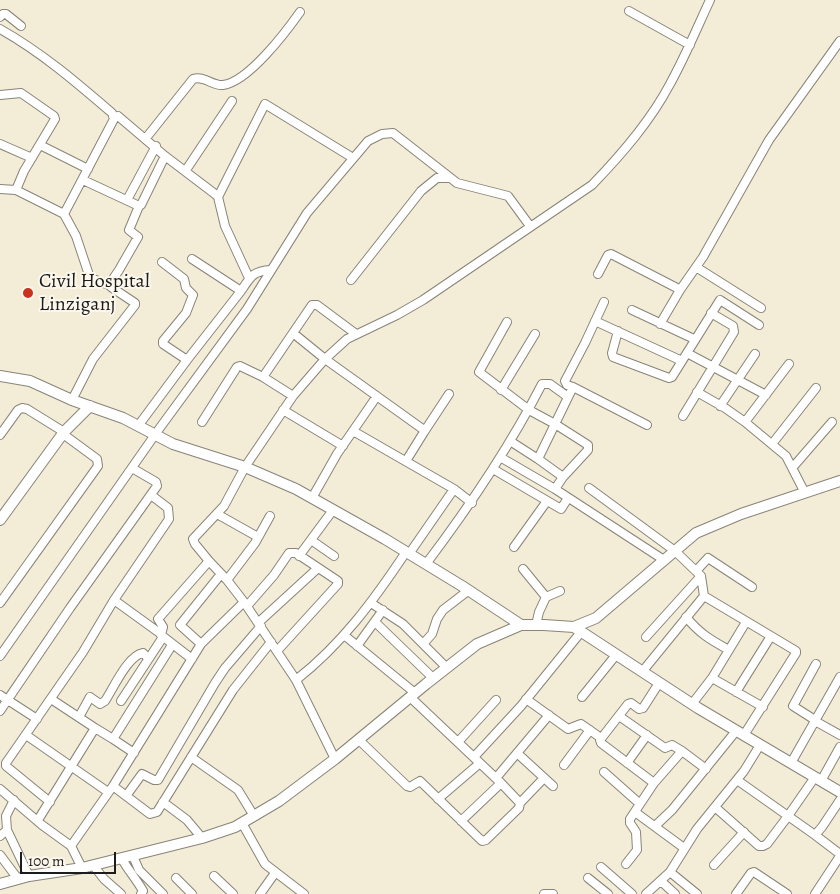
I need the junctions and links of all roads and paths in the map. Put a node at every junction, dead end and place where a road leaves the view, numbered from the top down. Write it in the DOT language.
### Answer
graph roads {
  1 [pos="710,0"];
  2 [pos="629,11"];
  3 [pos="300,12"];
  4 [pos="0,17"];
  5 [pos="21,26"];
  6 [pos="0,29"];
  7 [pos="840,41"];
  8 [pos="690,45"];
  9 [pos="0,96"];
  10 [pos="232,101"];
  11 [pos="118,116"];
  12 [pos="146,138"];
  13 [pos="0,144"];
  14 [pos="40,145"];
  15 [pos="156,146"];
  16 [pos="166,156"];
  17 [pos="32,158"];
  18 [pos="353,158"];
  19 [pos="88,170"];
  20 [pos="186,170"];
  21 [pos="450,178"];
  22 [pos="83,180"];
  23 [pos="0,189"];
  24 [pos="16,190"];
  25 [pos="218,197"];
  26 [pos="127,200"];
  27 [pos="139,206"];
  28 [pos="64,214"];
  29 [pos="530,226"];
  30 [pos="192,259"];
  31 [pos="162,262"];
  32 [pos="696,266"];
  33 [pos="271,270"];
  34 [pos="598,274"];
  35 [pos="249,278"];
  36 [pos="351,280"];
  37 [pos="109,284"];
  38 [pos="680,290"];
  39 [pos="241,291"];
  40 [pos="604,302"];
  41 [pos="761,308"];
  42 [pos="632,310"];
  43 [pos="711,313"];
  44 [pos="596,321"];
  45 [pos="507,322"];
  46 [pos="660,324"];
  47 [pos="759,325"];
  48 [pos="618,331"];
  49 [pos="293,333"];
  50 [pos="356,334"];
  51 [pos="535,334"];
  52 [pos="694,339"];
  53 [pos="687,353"];
  54 [pos="756,354"];
  55 [pos="325,358"];
  56 [pos="186,360"];
  57 [pos="682,361"];
  58 [pos="789,364"];
  59 [pos="712,366"];
  60 [pos="0,376"];
  61 [pos="263,377"];
  62 [pos="737,380"];
  63 [pos="573,388"];
  64 [pos="816,388"];
  65 [pos="501,390"];
  66 [pos="697,392"];
  67 [pos="450,394"];
  68 [pos="766,395"];
  69 [pos="293,396"];
  70 [pos="377,396"];
  71 [pos="568,397"];
  72 [pos="72,400"];
  73 [pos="90,406"];
  74 [pos="720,406"];
  75 [pos="283,410"];
  76 [pos="529,410"];
  77 [pos="683,416"];
  78 [pos="202,422"];
  79 [pos="745,422"];
  80 [pos="832,422"];
  81 [pos="555,424"];
  82 [pos="647,425"];
  83 [pos="138,426"];
  84 [pos="353,431"];
  85 [pos="424,432"];
  86 [pos="64,433"];
  87 [pos="155,434"];
  88 [pos="0,435"];
  89 [pos="510,441"];
  90 [pos="772,444"];
  91 [pos="343,446"];
  92 [pos="500,457"];
  93 [pos="538,459"];
  94 [pos="406,461"];
  95 [pos="245,467"];
  96 [pos="793,467"];
  97 [pos="132,468"];
  98 [pos="493,469"];
  99 [pos="563,477"];
  100 [pos="840,481"];
  101 [pos="589,488"];
  102 [pos="454,489"];
  103 [pos="555,489"];
  104 [pos="805,493"];
  105 [pos="151,495"];
  106 [pos="312,498"];
  107 [pos="568,498"];
  108 [pos="547,502"];
  109 [pos="472,503"];
  110 [pos="333,510"];
  111 [pos="217,514"];
  112 [pos="270,516"];
  113 [pos="0,520"];
  114 [pos="258,537"];
  115 [pos="311,540"];
  116 [pos="514,546"];
  117 [pos="675,551"];
  118 [pos="408,553"];
  119 [pos="299,556"];
  120 [pos="334,556"];
  121 [pos="664,560"];
  122 [pos="209,561"];
  123 [pos="426,564"];
  124 [pos="318,568"];
  125 [pos="523,569"];
  126 [pos="698,573"];
  127 [pos="224,577"];
  128 [pos="752,588"];
  129 [pos="469,590"];
  130 [pos="560,591"];
  131 [pos="704,596"];
  132 [pos="546,598"];
  133 [pos="114,600"];
  134 [pos="371,603"];
  135 [pos="0,604"];
  136 [pos="246,604"];
  137 [pos="383,610"];
  138 [pos="686,617"];
  139 [pos="375,622"];
  140 [pos="746,622"];
  141 [pos="260,624"];
  142 [pos="521,625"];
  143 [pos="536,625"];
  144 [pos="577,630"];
  145 [pos="162,635"];
  146 [pos="344,635"];
  147 [pos="771,636"];
  148 [pos="646,637"];
  149 [pos="271,642"];
  150 [pos="201,644"];
  151 [pos="423,644"];
  152 [pos="172,645"];
  153 [pos="357,646"];
  154 [pos="729,650"];
  155 [pos="277,651"];
  156 [pos="616,655"];
  157 [pos="0,656"];
  158 [pos="148,658"];
  159 [pos="192,658"];
  160 [pos="816,664"];
  161 [pos="447,668"];
  162 [pos="642,672"];
  163 [pos="840,677"];
  164 [pos="433,678"];
  165 [pos="712,678"];
  166 [pos="296,680"];
  167 [pos="659,682"];
  168 [pos="832,689"];
  169 [pos="736,692"];
  170 [pos="840,694"];
  171 [pos="0,695"];
  172 [pos="412,695"];
  173 [pos="582,697"];
  174 [pos="51,699"];
  175 [pos="8,700"];
  176 [pos="496,700"];
  177 [pos="526,700"];
  178 [pos="121,701"];
  179 [pos="692,704"];
  180 [pos="763,707"];
  181 [pos="0,712"];
  182 [pos="549,715"];
  183 [pos="619,716"];
  184 [pos="79,717"];
  185 [pos="37,719"];
  186 [pos="815,720"];
  187 [pos="95,728"];
  188 [pos="590,730"];
  189 [pos="740,733"];
  190 [pos="26,735"];
  191 [pos="647,735"];
  192 [pos="840,735"];
  193 [pos="601,738"];
  194 [pos="113,739"];
  195 [pos="359,740"];
  196 [pos="458,742"];
  197 [pos="760,745"];
  198 [pos="840,747"];
  199 [pos="682,751"];
  200 [pos="134,753"];
  201 [pos="517,753"];
  202 [pos="191,757"];
  203 [pos="335,759"];
  204 [pos="477,760"];
  205 [pos="627,763"];
  206 [pos="791,763"];
  207 [pos="564,764"];
  208 [pos="72,767"];
  209 [pos="706,769"];
  210 [pos="604,772"];
  211 [pos="544,778"];
  212 [pos="818,779"];
  213 [pos="499,780"];
  214 [pos="738,780"];
  215 [pos="654,783"];
  216 [pos="553,786"];
  217 [pos="0,789"];
  218 [pos="111,789"];
  219 [pos="840,792"];
  220 [pos="126,796"];
  221 [pos="438,798"];
  222 [pos="14,800"];
  223 [pos="840,800"];
  224 [pos="50,802"];
  225 [pos="163,802"];
  226 [pos="520,803"];
  227 [pos="640,804"];
  228 [pos="715,807"];
  229 [pos="634,812"];
  230 [pos="254,816"];
  231 [pos="788,816"];
  232 [pos="38,820"];
  233 [pos="461,821"];
  234 [pos="242,823"];
  235 [pos="655,826"];
  236 [pos="7,830"];
  237 [pos="744,832"];
  238 [pos="815,835"];
  239 [pos="0,836"];
  240 [pos="202,838"];
  241 [pos="71,846"];
  242 [pos="684,848"];
  243 [pos="0,855"];
  244 [pos="840,855"];
  245 [pos="133,856"];
  246 [pos="122,858"];
  247 [pos="626,864"];
  248 [pos="93,865"];
  249 [pos="714,866"];
  250 [pos="601,867"];
  251 [pos="82,868"];
  252 [pos="670,872"];
  253 [pos="275,873"];
  254 [pos="29,876"];
  255 [pos="214,876"];
  256 [pos="176,878"];
  257 [pos="588,878"];
  258 [pos="18,879"];
  259 [pos="661,881"];
  260 [pos="0,884"];
  261 [pos="740,892"];
  262 [pos="264,893"];
  263 [pos="122,894"];
  264 [pos="141,894"];
  265 [pos="163,894"];
  266 [pos="192,894"];
  267 [pos="233,894"];
  268 [pos="304,894"];
  269 [pos="544,894"];
  270 [pos="553,894"];
  271 [pos="608,894"];
  272 [pos="632,894"];
  273 [pos="647,894"];
  274 [pos="675,894"];
  275 [pos="697,894"];
  276 [pos="787,894"];
  277 [pos="815,894"];
  1 -- 8 [label="street"];
  2 -- 8 [label="street"];
  3 -- 12 [label="street"];
  4 -- 5 [label="street"];
  6 -- 19 [label="street"];
  7 -- 32 [label="street"];
  8 -- 29 [label="street"];
  9 -- 14 [label="street"];
  10 -- 20 [label="street"];
  11 -- 12 [label="street"];
  12 -- 15 [label="street"];
  13 -- 17 [label="street"];
  14 -- 17 [label="street"];
  14 -- 19 [label="street"];
  15 -- 16 [label="street"];
  15 -- 26 [label="street"];
  16 -- 20 [label="street"];
  16 -- 27 [label="street"];
  17 -- 24 [label="street"];
  18 -- 21 [label="street"];
  18 -- 25 [label="street"];
  18 -- 33 [label="street"];
  19 -- 22 [label="street"];
  20 -- 25 [label="street"];
  21 -- 29 [label="street"];
  21 -- 36 [label="street"];
  22 -- 26 [label="street"];
  22 -- 28 [label="street"];
  23 -- 24 [label="street"];
  24 -- 28 [label="street"];
  25 -- 35 [label="street"];
  26 -- 27 [label="street"];
  27 -- 37 [label="street"];
  28 -- 37 [label="street"];
  29 -- 50 [label="street"];
  30 -- 39 [label="street"];
  31 -- 56 [label="street"];
  32 -- 38 [label="street"];
  32 -- 41 [label="street"];
  33 -- 35 [label="street"];
  33 -- 87 [label="street"];
  34 -- 38 [label="street"];
  35 -- 39 [label="street"];
  37 -- 72 [label="street"];
  38 -- 46 [label="street"];
  39 -- 56 [label="street"];
  40 -- 44 [label="street"];
  42 -- 46 [label="street"];
  43 -- 47 [label="street"];
  43 -- 52 [label="street"];
  43 -- 59 [label="street"];
  44 -- 48 [label="street"];
  44 -- 63 [label="street"];
  45 -- 65 [label="street"];
  46 -- 52 [label="street"];
  48 -- 57 [label="street"];
  48 -- 57 [label="street"];
  49 -- 50 [label="street"];
  49 -- 55 [label="street"];
  49 -- 61 [label="street"];
  50 -- 55 [label="street"];
  51 -- 65 [label="street"];
  52 -- 53 [label="street"];
  53 -- 57 [label="street"];
  53 -- 59 [label="street"];
  54 -- 62 [label="street"];
  55 -- 69 [label="street"];
  55 -- 70 [label="street"];
  56 -- 83 [label="street"];
  58 -- 68 [label="street"];
  59 -- 62 [label="street"];
  59 -- 66 [label="street"];
  60 -- 72 [label="street"];
  61 -- 69 [label="street"];
  61 -- 78 [label="street"];
  62 -- 68 [label="street"];
  62 -- 74 [label="street"];
  63 -- 71 [label="street"];
  63 -- 82 [label="street"];
  64 -- 90 [label="street"];
  65 -- 76 [label="street"];
  66 -- 74 [label="street"];
  66 -- 77 [label="street"];
  67 -- 85 [label="street"];
  68 -- 79 [label="street"];
  69 -- 75 [label="street"];
  70 -- 84 [label="street"];
  70 -- 85 [label="street"];
  71 -- 76 [label="street"];
  71 -- 81 [label="street"];
  72 -- 73 [label="street"];
  73 -- 83 [label="street"];
  73 -- 86 [label="street"];
  74 -- 79 [label="street"];
  75 -- 91 [label="street"];
  75 -- 95 [label="street"];
  76 -- 81 [label="street"];
  76 -- 89 [label="street"];
  79 -- 90 [label="street"];
  80 -- 96 [label="street"];
  81 -- 93 [label="street"];
  81 -- 99 [label="street"];
  83 -- 87 [label="street"];
  84 -- 91 [label="street"];
  84 -- 94 [label="street"];
  85 -- 94 [label="street"];
  86 -- 88 [label="street"];
  86 -- 113 [label="street"];
  86 -- 135 [label="street"];
  87 -- 95 [label="street"];
  87 -- 97 [label="street"];
  89 -- 92 [label="street"];
  89 -- 93 [label="street"];
  90 -- 96 [label="street"];
  91 -- 106 [label="street"];
  92 -- 98 [label="street"];
  92 -- 103 [label="street"];
  93 -- 99 [label="street"];
  94 -- 102 [label="street"];
  95 -- 106 [label="street"];
  95 -- 111 [label="street"];
  96 -- 104 [label="street"];
  97 -- 105 [label="street"];
  97 -- 157 [label="street"];
  98 -- 108 [label="street"];
  98 -- 109 [label="street"];
  99 -- 103 [label="street"];
  100 -- 104 [label="street"];
  101 -- 117 [label="street"];
  102 -- 109 [label="street"];
  102 -- 118 [label="street"];
  103 -- 107 [label="street"];
  104 -- 117 [label="street"];
  105 -- 133 [label="street"];
  105 -- 175 [label="street"];
  106 -- 110 [label="street"];
  107 -- 108 [label="street"];
  107 -- 121 [label="street"];
  108 -- 116 [label="street"];
  109 -- 123 [label="street"];
  110 -- 115 [label="street"];
  110 -- 118 [label="street"];
  111 -- 114 [label="street"];
  111 -- 122 [label="street"];
  112 -- 114 [label="street"];
  114 -- 127 [label="street"];
  115 -- 119 [label="street"];
  115 -- 120 [label="street"];
  117 -- 121 [label="street"];
  117 -- 126 [label="street"];
  118 -- 123 [label="street"];
  118 -- 134 [label="street"];
  119 -- 124 [label="street"];
  119 -- 136 [label="street"];
  121 -- 144 [label="street"];
  122 -- 127 [label="street"];
  122 -- 145 [label="street"];
  123 -- 129 [label="street"];
  124 -- 141 [label="street"];
  124 -- 155 [label="street"];
  125 -- 132 [label="street"];
  126 -- 128 [label="street"];
  126 -- 131 [label="street"];
  126 -- 148 [label="street"];
  127 -- 136 [label="street"];
  127 -- 150 [label="street"];
  129 -- 142 [label="street"];
  129 -- 151 [label="street"];
  130 -- 132 [label="street"];
  131 -- 138 [label="street"];
  131 -- 140 [label="street"];
  132 -- 143 [label="street"];
  133 -- 145 [label="street"];
  133 -- 174 [label="street"];
  134 -- 137 [label="street"];
  134 -- 146 [label="street"];
  136 -- 141 [label="street"];
  136 -- 150 [label="street"];
  137 -- 139 [label="street"];
  137 -- 151 [label="street"];
  138 -- 154 [label="street"];
  138 -- 162 [label="street"];
  139 -- 153 [label="street"];
  139 -- 164 [label="street"];
  140 -- 147 [label="street"];
  140 -- 154 [label="street"];
  141 -- 149 [label="street"];
  141 -- 220 [label="street"];
  142 -- 143 [label="street"];
  142 -- 161 [label="street"];
  143 -- 144 [label="street"];
  144 -- 156 [label="street"];
  144 -- 177 [label="street"];
  145 -- 152 [label="street"];
  145 -- 158 [label="street"];
  146 -- 153 [label="street"];
  146 -- 166 [label="street"];
  147 -- 169 [label="street"];
  147 -- 180 [label="street"];
  149 -- 155 [label="street"];
  149 -- 202 [label="street"];
  150 -- 159 [label="street"];
  151 -- 161 [label="street"];
  152 -- 159 [label="street"];
  152 -- 194 [label="street"];
  153 -- 172 [label="street"];
  154 -- 165 [label="street"];
  155 -- 166 [label="street"];
  156 -- 162 [label="street"];
  156 -- 173 [label="street"];
  158 -- 178 [label="street"];
  158 -- 184 [label="street"];
  159 -- 200 [label="street"];
  160 -- 186 [label="street"];
  161 -- 164 [label="street"];
  162 -- 167 [label="street"];
  163 -- 168 [label="street"];
  164 -- 172 [label="street"];
  165 -- 169 [label="street"];
  165 -- 179 [label="street"];
  166 -- 203 [label="street"];
  167 -- 179 [label="street"];
  167 -- 183 [label="street"];
  168 -- 170 [label="street"];
  168 -- 186 [label="street"];
  169 -- 180 [label="street"];
  171 -- 175 [label="street"];
  172 -- 195 [label="street"];
  172 -- 196 [label="street"];
  174 -- 184 [label="street"];
  174 -- 185 [label="street"];
  175 -- 181 [label="street"];
  175 -- 185 [label="street"];
  176 -- 196 [label="street"];
  177 -- 182 [label="street"];
  177 -- 204 [label="street"];
  179 -- 189 [label="street"];
  180 -- 189 [label="street"];
  182 -- 188 [label="street"];
  182 -- 201 [label="street"];
  183 -- 191 [label="street"];
  183 -- 193 [label="street"];
  184 -- 187 [label="street"];
  185 -- 190 [label="street"];
  186 -- 192 [label="street"];
  186 -- 206 [label="street"];
  187 -- 194 [label="street"];
  187 -- 208 [label="street"];
  188 -- 193 [label="street"];
  188 -- 207 [label="street"];
  189 -- 197 [label="street"];
  189 -- 209 [label="street"];
  190 -- 208 [label="street"];
  190 -- 224 [label="street"];
  191 -- 199 [label="street"];
  191 -- 205 [label="street"];
  193 -- 205 [label="street"];
  194 -- 200 [label="street"];
  195 -- 203 [label="street"];
  195 -- 221 [label="street"];
  196 -- 204 [label="street"];
  197 -- 206 [label="street"];
  197 -- 214 [label="street"];
  198 -- 212 [label="street"];
  199 -- 209 [label="street"];
  199 -- 215 [label="street"];
  200 -- 218 [label="street"];
  201 -- 211 [label="street"];
  201 -- 213 [label="street"];
  202 -- 225 [label="street"];
  202 -- 230 [label="street"];
  203 -- 230 [label="street"];
  204 -- 213 [label="street"];
  204 -- 221 [label="street"];
  205 -- 215 [label="street"];
  206 -- 212 [label="street"];
  208 -- 218 [label="street"];
  208 -- 224 [label="street"];
  209 -- 235 [label="street"];
  210 -- 227 [label="street"];
  211 -- 216 [label="street"];
  211 -- 226 [label="street"];
  212 -- 219 [label="street"];
  212 -- 231 [label="street"];
  213 -- 226 [label="street"];
  213 -- 233 [label="street"];
  214 -- 228 [label="street"];
  214 -- 231 [label="street"];
  215 -- 227 [label="street"];
  217 -- 222 [label="street"];
  218 -- 220 [label="street"];
  218 -- 241 [label="street"];
  220 -- 225 [label="street"];
  221 -- 233 [label="street"];
  222 -- 232 [label="street"];
  222 -- 236 [label="street"];
  223 -- 238 [label="street"];
  224 -- 232 [label="street"];
  225 -- 240 [label="street"];
  226 -- 233 [label="street"];
  227 -- 229 [label="street"];
  228 -- 237 [label="street"];
  228 -- 242 [label="street"];
  229 -- 235 [label="street"];
  229 -- 247 [label="street"];
  230 -- 234 [label="street"];
  231 -- 237 [label="street"];
  231 -- 238 [label="street"];
  232 -- 241 [label="street"];
  234 -- 240 [label="street"];
  234 -- 253 [label="street"];
  235 -- 242 [label="street"];
  236 -- 239 [label="street"];
  236 -- 254 [label="street"];
  237 -- 249 [label="street"];
  238 -- 244 [label="street"];
  240 -- 245 [label="street"];
  241 -- 251 [label="street"];
  242 -- 252 [label="street"];
  243 -- 258 [label="street"];
  244 -- 277 [label="street"];
  245 -- 246 [label="street"];
  245 -- 265 [label="street"];
  246 -- 248 [label="street"];
  246 -- 264 [label="street"];
  248 -- 251 [label="street"];
  248 -- 263 [label="street"];
  250 -- 272 [label="street"];
  251 -- 254 [label="street"];
  252 -- 259 [label="street"];
  252 -- 275 [label="street"];
  253 -- 262 [label="street"];
  253 -- 268 [label="street"];
  254 -- 258 [label="street"];
  255 -- 267 [label="street"];
  256 -- 266 [label="street"];
  257 -- 271 [label="street"];
  258 -- 260 [label="street"];
  259 -- 273 [label="street"];
  259 -- 274 [label="street"];
  261 -- 276 [label="street"];
  269 -- 270 [label="street"];
}
